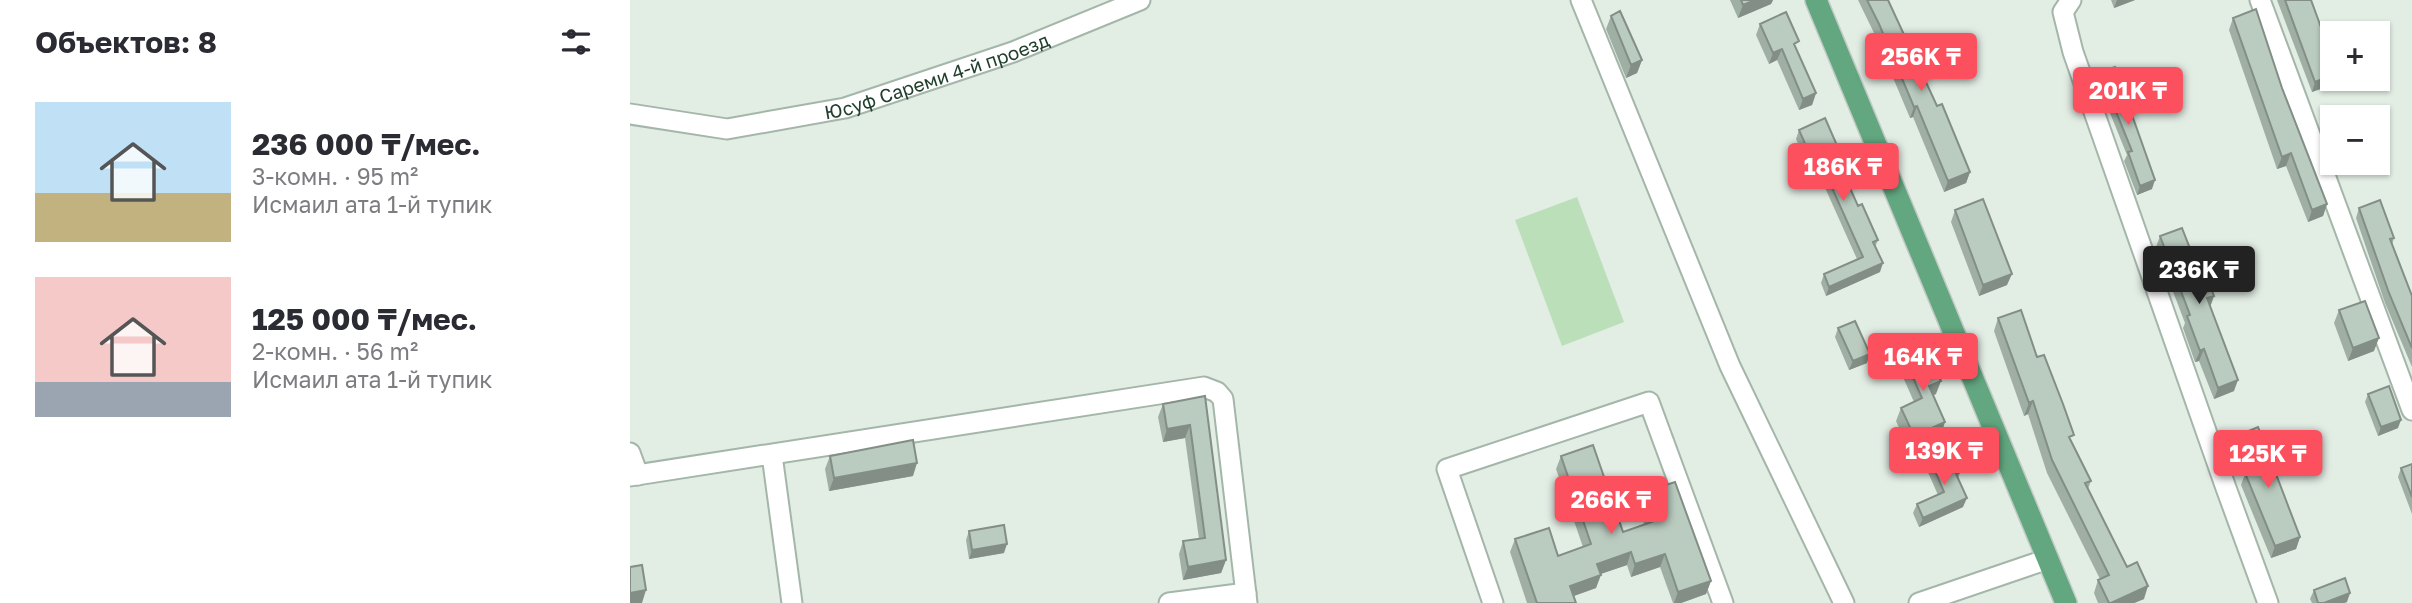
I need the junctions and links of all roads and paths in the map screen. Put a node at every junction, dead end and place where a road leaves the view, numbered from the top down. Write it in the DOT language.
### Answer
graph roads {
  1 [pos="1140,0"];
  2 [pos="1581,0"];
  3 [pos="1816,0"];
  4 [pos="2071,0"];
  5 [pos="2260,0"];
  6 [pos="630,114"];
  7 [pos="2412,410"];
  8 [pos="630,453"];
  9 [pos="772,455"];
  10 [pos="634,475"];
  11 [pos="2048,559"];
  12 [pos="1246,598"];
  13 [pos="792,603"];
  14 [pos="1169,603"];
  15 [pos="1493,603"];
  16 [pos="1723,603"];
  17 [pos="1844,603"];
  18 [pos="1919,603"];
  19 [pos="2066,603"];
  20 [pos="2269,603"];
  1 -- 6 [label="street, Юсуф Сареми 4-й проезд"];
  2 -- 17 [label="street"];
  3 -- 11 [label="main road"];
  4 -- 20 [label="street"];
  5 -- 7 [label="street"];
  8 -- 10 [label="street"];
  9 -- 10 [label="street"];
  9 -- 12 [label="street"];
  9 -- 13 [label="street"];
  11 -- 18 [label="street"];
  11 -- 19 [label="main road"];
  12 -- 14 [label="street"];
  15 -- 16 [label="street"];
}
